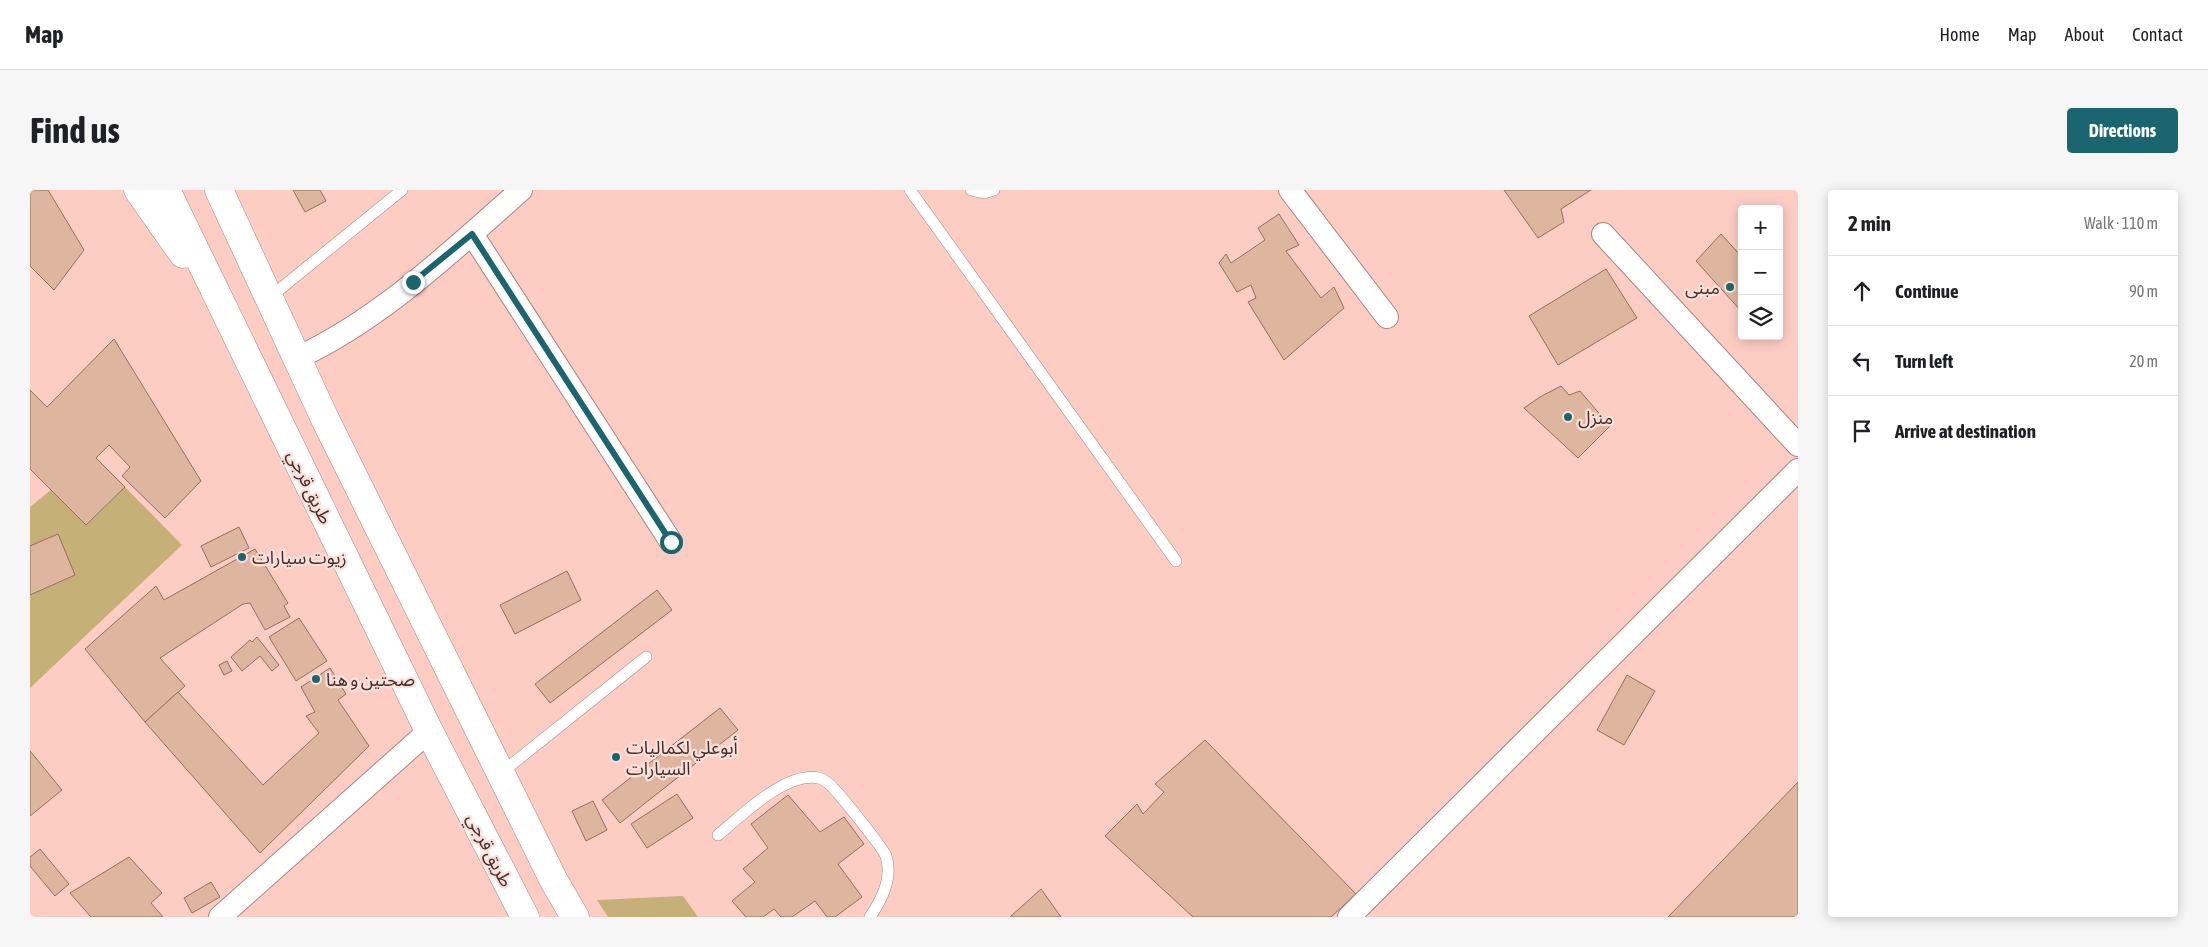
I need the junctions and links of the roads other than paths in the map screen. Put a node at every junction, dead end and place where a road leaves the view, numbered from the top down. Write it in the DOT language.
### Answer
graph roads {
  1 [pos="138,190"];
  2 [pos="166,190"];
  3 [pos="219,190"];
  4 [pos="402,190"];
  5 [pos="521,190"];
  6 [pos="910,190"];
  7 [pos="971,190"];
  8 [pos="994,190"];
  9 [pos="1290,190"];
  10 [pos="472,234"];
  11 [pos="1603,234"];
  12 [pos="269,298"];
  13 [pos="1388,318"];
  14 [pos="231,322"];
  15 [pos="297,358"];
  16 [pos="1798,445"];
  17 [pos="1798,470"];
  18 [pos="671,542"];
  19 [pos="1176,562"];
  20 [pos="646,657"];
  21 [pos="429,731"];
  22 [pos="500,774"];
  23 [pos="718,835"];
  24 [pos="554,882"];
  25 [pos="521,910"];
  26 [pos="220,917"];
  27 [pos="575,917"];
  28 [pos="870,917"];
  29 [pos="1348,917"];
  1 -- 14 [label="highway"];
  2 -- 14 [label="highway, طريق قرجي"];
  3 -- 12 [label="highway"];
  4 -- 12 [label="lane"];
  5 -- 10 [label="street"];
  6 -- 19 [label="lane"];
  7 -- 8 [label="lane"];
  9 -- 13 [label="street"];
  10 -- 15 [label="street"];
  10 -- 18 [label="street"];
  11 -- 16 [label="street"];
  12 -- 15 [label="highway"];
  14 -- 21 [label="highway, طريق قرجي"];
  15 -- 22 [label="highway"];
  17 -- 29 [label="street"];
  20 -- 22 [label="lane"];
  21 -- 25 [label="highway, طريق قرجي"];
  21 -- 26 [label="street"];
  22 -- 24 [label="highway"];
  23 -- 28 [label="lane"];
  24 -- 25 [label="highway"];
  24 -- 27 [label="highway"];
}
